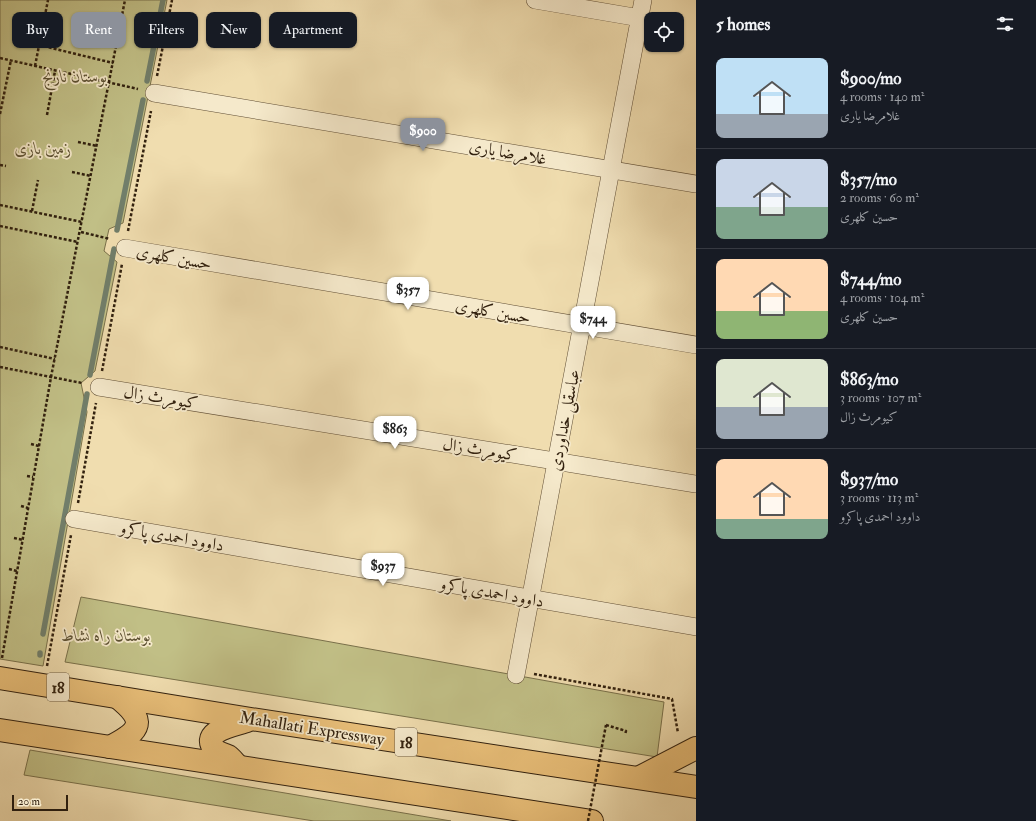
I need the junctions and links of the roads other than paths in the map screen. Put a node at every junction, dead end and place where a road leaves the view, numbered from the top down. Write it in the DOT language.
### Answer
graph roads {
  1 [pos="535,0"];
  2 [pos="643,0"];
  3 [pos="640,18"];
  4 [pos="154,92"];
  5 [pos="611,169"];
  6 [pos="696,184"];
  7 [pos="126,245"];
  8 [pos="581,325"];
  9 [pos="696,345"];
  10 [pos="99,387"];
  11 [pos="556,461"];
  12 [pos="696,484"];
  13 [pos="74,519"];
  14 [pos="530,598"];
  15 [pos="696,627"];
  16 [pos="1,669"];
  17 [pos="517,673"];
  18 [pos="117,697"];
  19 [pos="251,719"];
  20 [pos="0,730"];
  21 [pos="110,747"];
  22 [pos="696,748"];
  23 [pos="240,767"];
  24 [pos="640,777"];
  25 [pos="696,787"];
  26 [pos="592,821"];
  1 -- 3 [label="street"];
  2 -- 3 [label="street, عباسقلی خداوردی"];
  3 -- 5 [label="street, عباسقلی خداوردی"];
  4 -- 5 [label="street, غلامرضا یاری"];
  5 -- 6 [label="street, غلامرضا یاری"];
  5 -- 8 [label="street, عباسقلی خداوردی"];
  7 -- 8 [label="street, حسین کلهری"];
  8 -- 9 [label="street, حسین کلهری"];
  8 -- 11 [label="street, عباسقلی خداوردی"];
  10 -- 11 [label="street, کیومرث زال"];
  11 -- 12 [label="street, کیومرث زال"];
  11 -- 14 [label="street, عباسقلی خداوردی"];
  13 -- 14 [label="street, داوود احمدی پاکرو"];
  14 -- 15 [label="street, داوود احمدی پاکرو"];
  14 -- 17 [label="street, عباسقلی خداوردی"];
  16 -- 18 [label="highway, Mahallati Expressway / 18"];
  18 -- 19 [label="highway, Mahallati Expressway / 18"];
  18 -- 21 [label="highway"];
  19 -- 23 [label="highway"];
  19 -- 24 [label="highway, Mahallati Expressway / 18"];
  20 -- 21 [label="highway"];
  21 -- 23 [label="highway"];
  22 -- 24 [label="highway"];
  23 -- 26 [label="highway"];
  24 -- 25 [label="highway, Mahallati Expressway / 18"];
}
